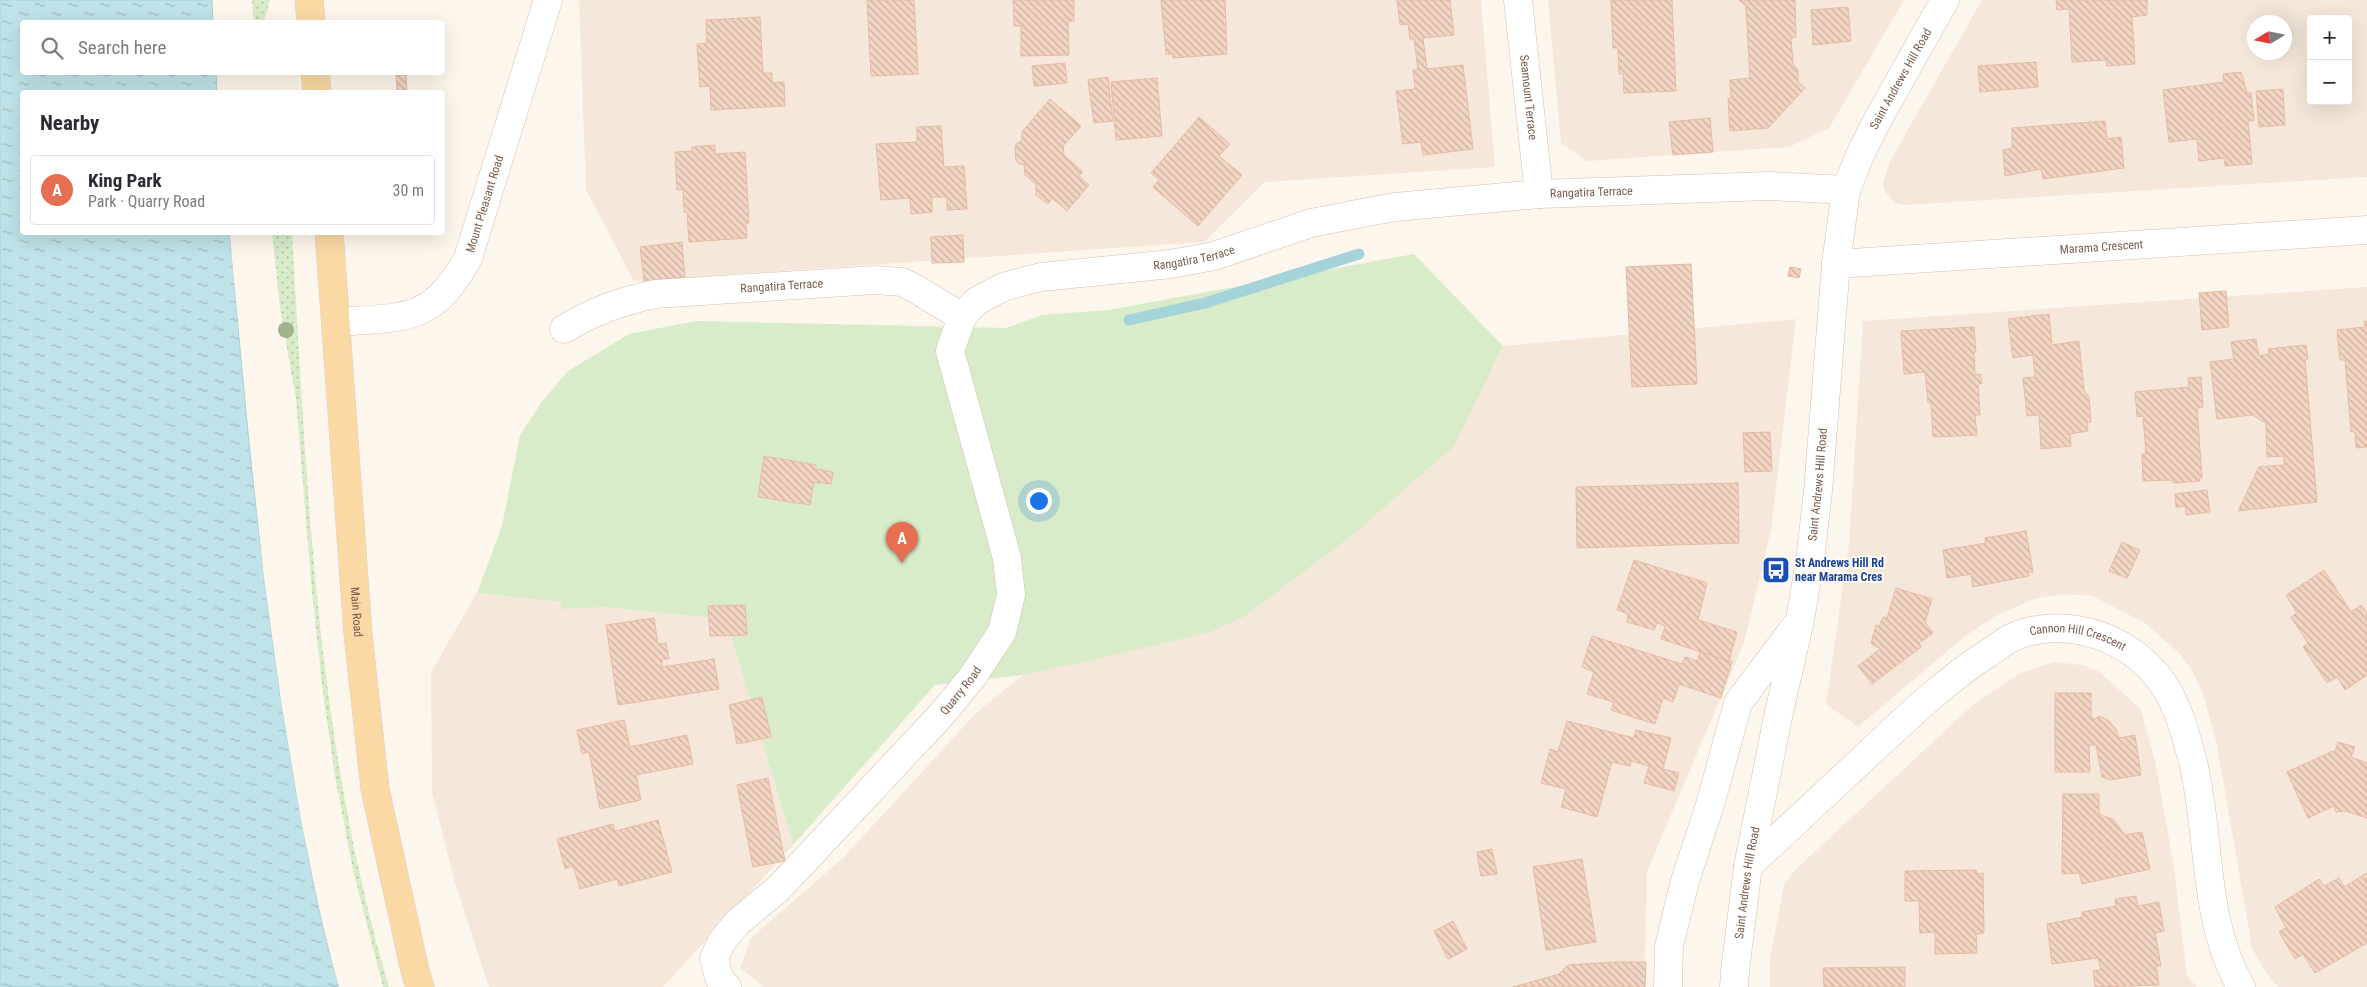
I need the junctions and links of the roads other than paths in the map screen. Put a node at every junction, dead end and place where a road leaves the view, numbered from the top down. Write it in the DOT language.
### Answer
graph roads {
  1 [pos="309,0"];
  2 [pos="548,0"];
  3 [pos="1518,0"];
  4 [pos="1945,0"];
  5 [pos="311,20"];
  6 [pos="316,75"];
  7 [pos="317,90"];
  8 [pos="1846,190"];
  9 [pos="1539,194"];
  10 [pos="2367,230"];
  11 [pos="329,235"];
  12 [pos="1836,264"];
  13 [pos="962,317"];
  14 [pos="336,322"];
  15 [pos="564,328"];
  16 [pos="1800,620"];
  17 [pos="1748,866"];
  18 [pos="420,987"];
  19 [pos="727,987"];
  20 [pos="1668,987"];
  21 [pos="1734,987"];
  22 [pos="2241,987"];
  1 -- 5 [label="main road"];
  2 -- 14 [label="street, Mount Pleasant Road"];
  3 -- 9 [label="street, Seamount Terrace"];
  4 -- 8 [label="street, Saint Andrews Hill Road"];
  6 -- 7 [label="main road"];
  8 -- 9 [label="street, Rangatira Terrace"];
  8 -- 12 [label="street, Saint Andrews Hill Road"];
  9 -- 13 [label="street, Rangatira Terrace"];
  10 -- 12 [label="street, Marama Crescent"];
  11 -- 14 [label="main road, Main Road"];
  12 -- 16 [label="street, Saint Andrews Hill Road"];
  13 -- 15 [label="street, Rangatira Terrace"];
  13 -- 19 [label="street, Quarry Road"];
  14 -- 18 [label="main road, Main Road"];
  16 -- 17 [label="street, Saint Andrews Hill Road"];
  16 -- 20 [label="street"];
  17 -- 21 [label="street, Saint Andrews Hill Road"];
  17 -- 22 [label="street, Cannon Hill Crescent"];
}
